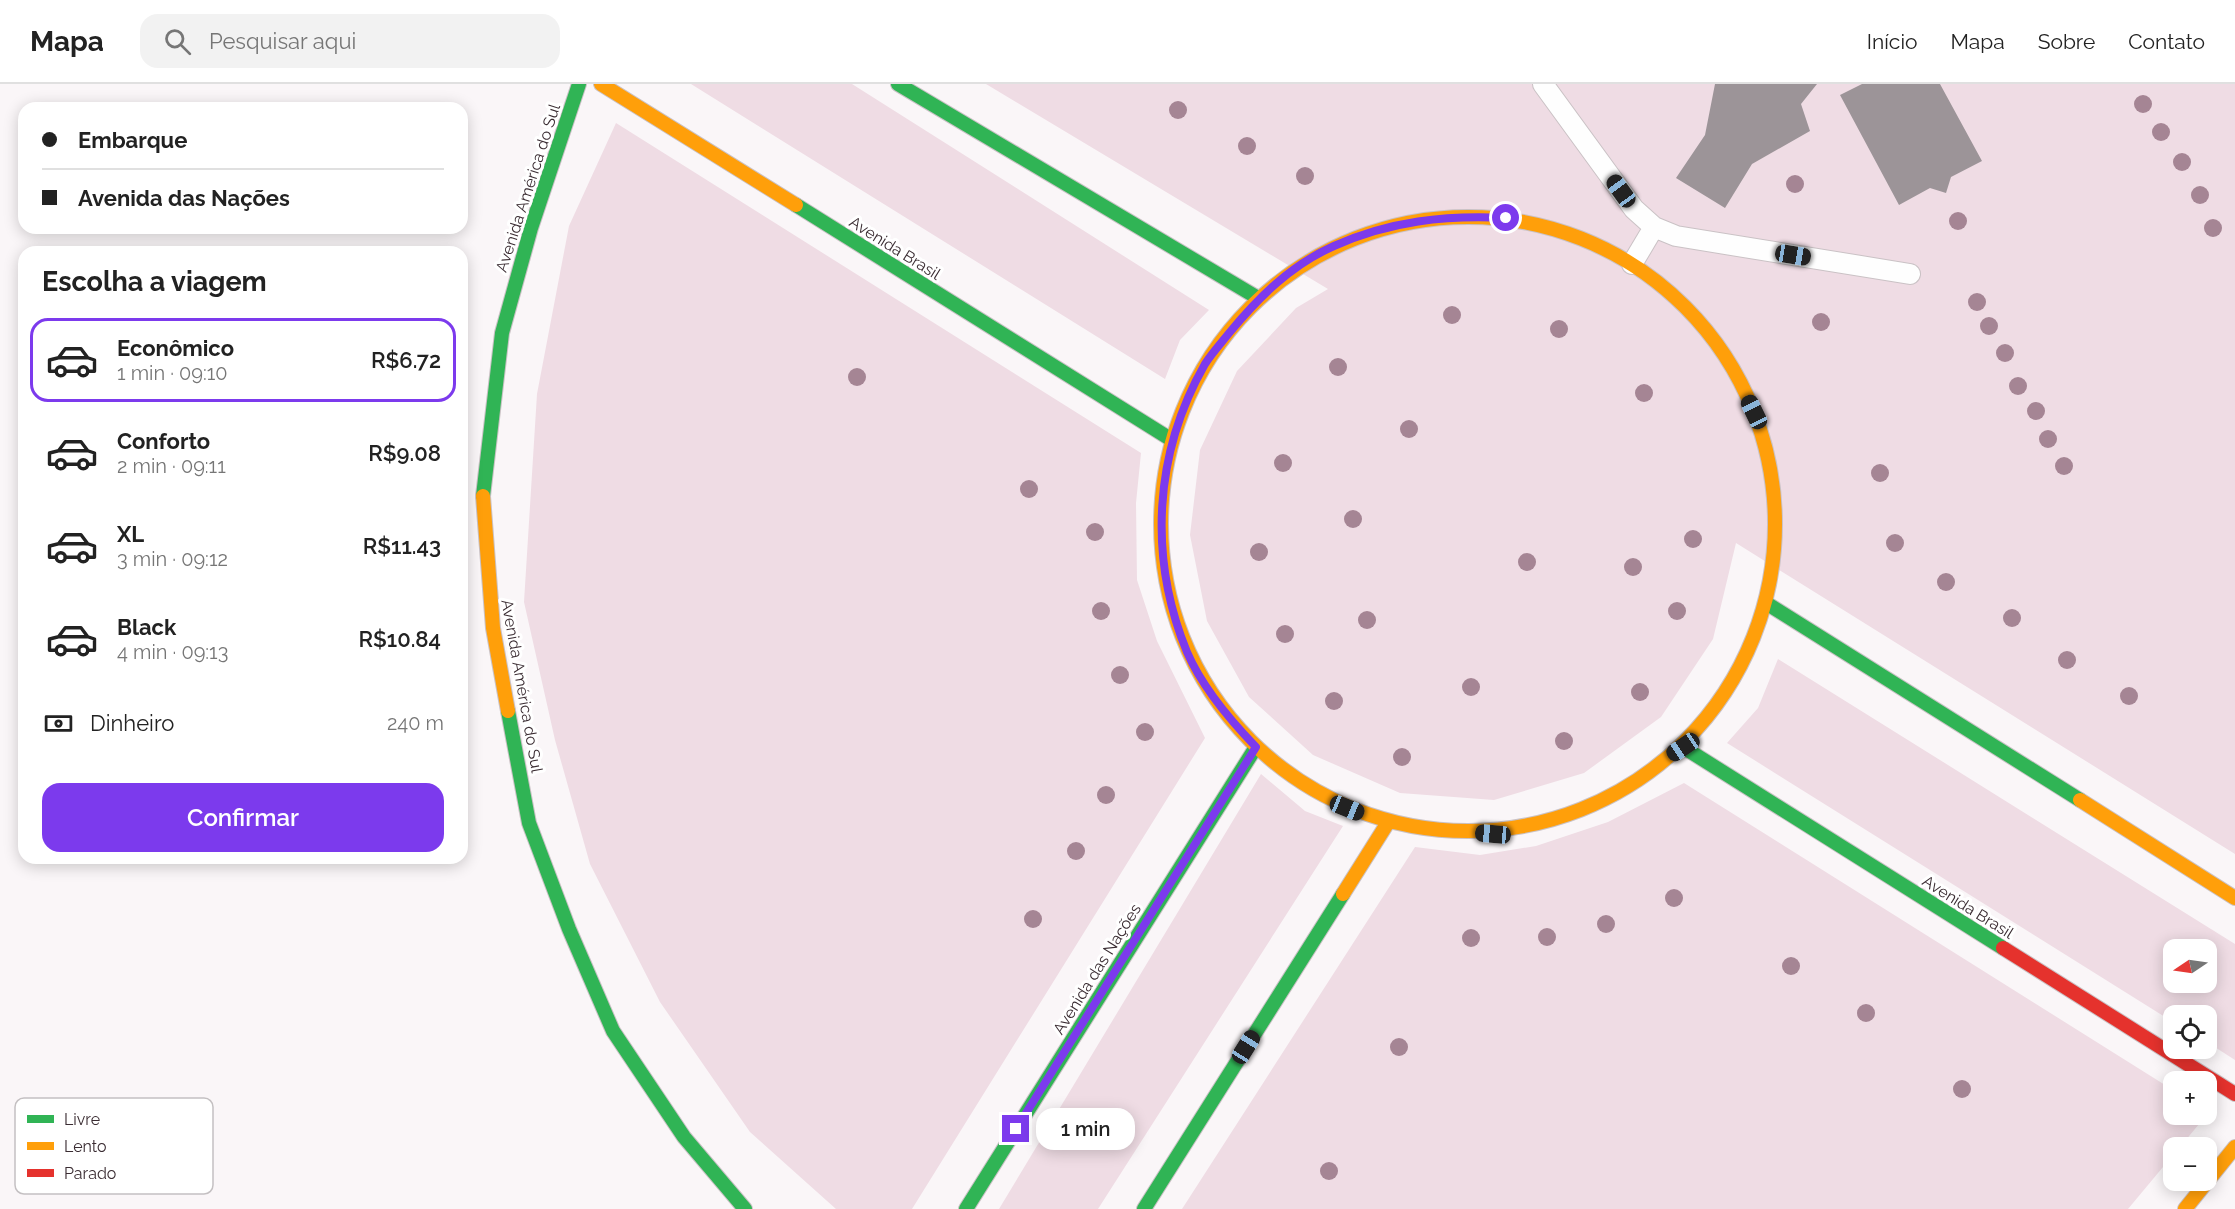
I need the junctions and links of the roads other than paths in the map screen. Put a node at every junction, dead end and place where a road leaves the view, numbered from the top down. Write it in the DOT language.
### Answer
graph roads {
  1 [pos="579,84"];
  2 [pos="601,84"];
  3 [pos="898,84"];
  4 [pos="1543,84"];
  5 [pos="1654,226"];
  6 [pos="1632,264"];
  7 [pos="1910,274"];
  8 [pos="1258,298"];
  9 [pos="1172,440"];
  10 [pos="1766,603"];
  11 [pos="1256,747"];
  12 [pos="1683,747"];
  13 [pos="1386,824"];
  14 [pos="2235,898"];
  15 [pos="2235,1094"];
  16 [pos="2235,1147"];
  17 [pos="745,1209"];
  18 [pos="966,1209"];
  19 [pos="1144,1209"];
  20 [pos="2185,1209"];
  1 -- 17 [label="main road, Avenida América do Sul"];
  2 -- 9 [label="main road, Avenida Brasil"];
  3 -- 8 [label="main road"];
  4 -- 5 [label="lane"];
  5 -- 6 [label="lane"];
  5 -- 7 [label="lane"];
  6 -- 8 [label="main road"];
  6 -- 10 [label="main road"];
  8 -- 9 [label="main road"];
  9 -- 11 [label="main road"];
  10 -- 12 [label="main road"];
  10 -- 14 [label="main road"];
  11 -- 13 [label="main road"];
  11 -- 18 [label="main road, Avenida das Nações"];
  12 -- 13 [label="main road"];
  12 -- 15 [label="main road, Avenida Brasil"];
  13 -- 19 [label="main road"];
  16 -- 20 [label="main road"];
}
